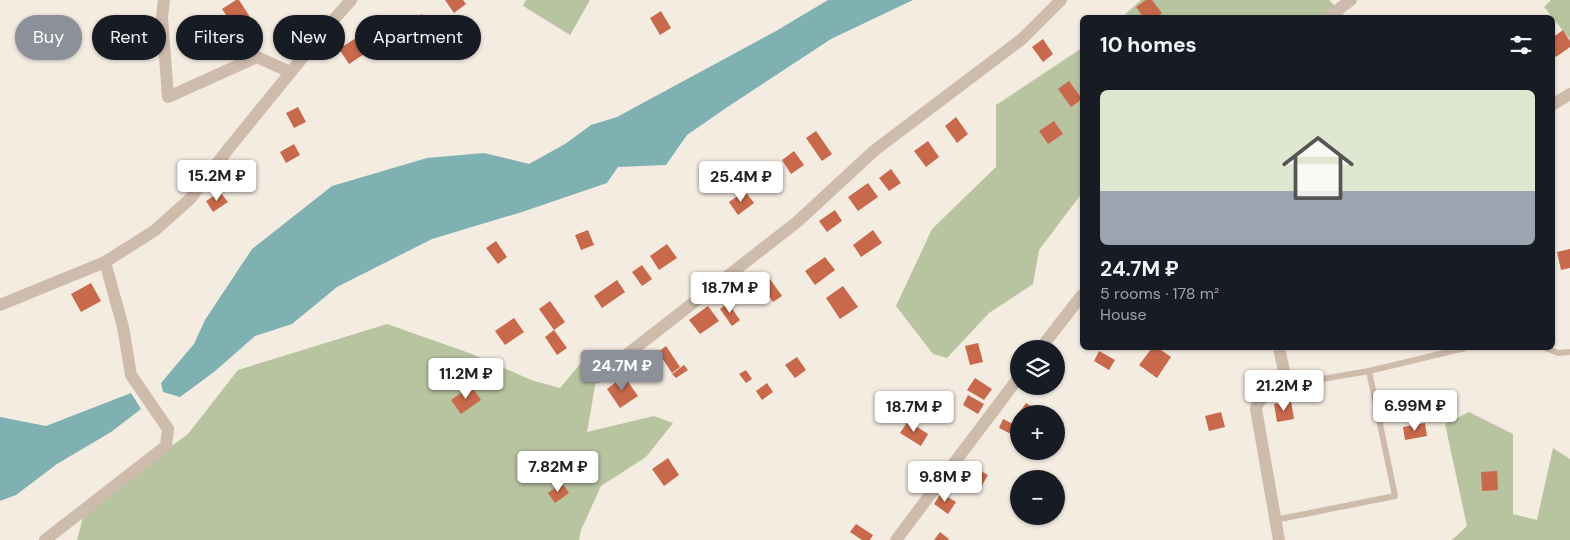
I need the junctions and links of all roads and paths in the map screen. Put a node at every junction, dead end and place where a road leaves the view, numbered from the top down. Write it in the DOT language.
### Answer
graph roads {
  1 [pos="164,0"];
  2 [pos="351,0"];
  3 [pos="1061,0"];
  4 [pos="1352,0"];
  5 [pos="1331,15"];
  6 [pos="290,72"];
  7 [pos="1570,94"];
  8 [pos="1555,103"];
  9 [pos="105,262"];
  10 [pos="1080,298"];
  11 [pos="0,305"];
  12 [pos="1047,340"];
  13 [pos="1279,350"];
  14 [pos="1458,350"];
  15 [pos="1551,350"];
  16 [pos="1570,352"];
  17 [pos="1369,371"];
  18 [pos="598,377"];
  19 [pos="1287,385"];
  20 [pos="1010,389"];
  21 [pos="1275,520"];
  22 [pos="45,540"];
  23 [pos="896,540"];
  24 [pos="1279,540"];
  1 -- 6 [label="street"];
  2 -- 6 [label="street"];
  3 -- 18 [label="street"];
  4 -- 5 [label="street"];
  6 -- 9 [label="street"];
  7 -- 8 [label="street"];
  9 -- 11 [label="street"];
  9 -- 22 [label="street"];
  10 -- 12 [label="street"];
  13 -- 19 [label="street"];
  14 -- 17 [label="lane"];
  15 -- 16 [label="lane"];
  17 -- 19 [label="lane"];
  17 -- 21 [label="lane"];
  19 -- 21 [label="street"];
  20 -- 23 [label="street"];
  21 -- 24 [label="street"];
}
